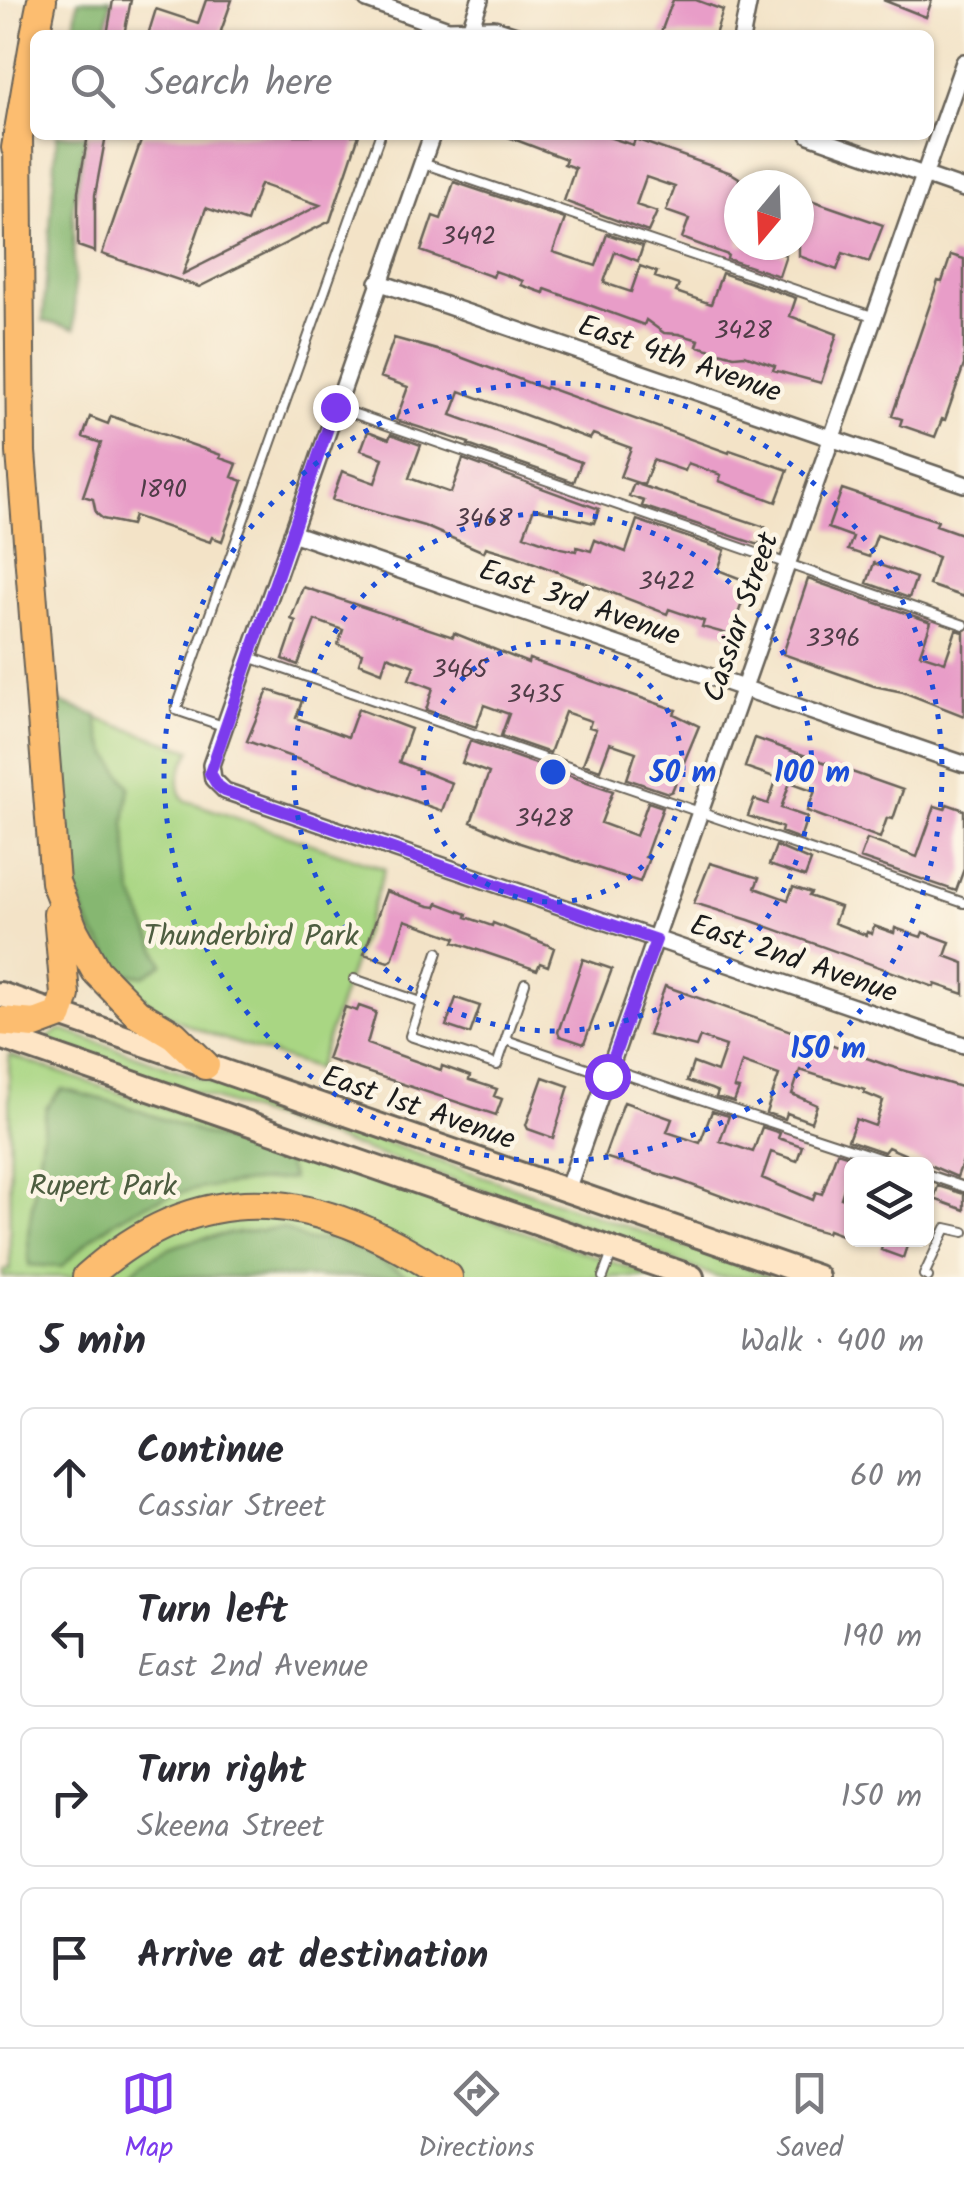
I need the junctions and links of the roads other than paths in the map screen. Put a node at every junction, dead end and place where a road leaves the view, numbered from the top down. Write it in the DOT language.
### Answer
graph roads {
  1 [pos="42,0"];
  2 [pos="367,0"];
  3 [pos="480,0"];
  4 [pos="749,0"];
  5 [pos="418,27"];
  6 [pos="36,30"];
  7 [pos="455,30"];
  8 [pos="470,30"];
  9 [pos="743,30"];
  10 [pos="964,62"];
  11 [pos="30,64"];
  12 [pos="18,132"];
  13 [pos="378,140"];
  14 [pos="430,140"];
  15 [pos="823,140"];
  16 [pos="422,163"];
  17 [pos="924,175"];
  18 [pos="964,189"];
  19 [pos="378,282"];
  20 [pos="875,317"];
  21 [pos="0,337"];
  22 [pos="335,407"];
  23 [pos="831,439"];
  24 [pos="964,484"];
  25 [pos="292,533"];
  26 [pos="788,564"];
  27 [pos="964,625"];
  28 [pos="249,658"];
  29 [pos="744,687"];
  30 [pos="225,726"];
  31 [pos="964,764"];
  32 [pos="700,813"];
  33 [pos="56,882"];
  34 [pos="964,903"];
  35 [pos="656,940"];
  36 [pos="438,952"];
  37 [pos="354,978"];
  38 [pos="525,983"];
  39 [pos="0,994"];
  40 [pos="421,1002"];
  41 [pos="59,1015"];
  42 [pos="0,1021"];
  43 [pos="0,1037"];
  44 [pos="506,1040"];
  45 [pos="964,1045"];
  46 [pos="206,1065"];
  47 [pos="608,1072"];
  48 [pos="875,1157"];
  49 [pos="934,1177"];
  50 [pos="964,1187"];
  51 [pos="567,1190"];
  52 [pos="964,1232"];
  53 [pos="614,1249"];
  54 [pos="924,1276"];
  55 [pos="87,1277"];
  56 [pos="448,1277"];
  57 [pos="603,1277"];
  58 [pos="692,1277"];
  59 [pos="818,1277"];
  1 -- 6 [label="highway"];
  2 -- 5 [label="street"];
  3 -- 8 [label="street"];
  4 -- 9 [label="street"];
  5 -- 7 [label="street"];
  10 -- 17 [label="street, Cassiar Street"];
  11 -- 12 [label="highway"];
  12 -- 21 [label="highway"];
  12 -- 33 [label="highway"];
  13 -- 30 [label="lane"];
  14 -- 16 [label="street"];
  15 -- 17 [label="street"];
  16 -- 19 [label="street"];
  16 -- 20 [label="lane"];
  17 -- 18 [label="street"];
  17 -- 20 [label="street, Cassiar Street"];
  19 -- 22 [label="street"];
  19 -- 23 [label="street, East 4th Avenue"];
  20 -- 23 [label="street, Cassiar Street"];
  22 -- 25 [label="street"];
  22 -- 26 [label="lane"];
  23 -- 24 [label="street, East 4th Avenue"];
  23 -- 26 [label="street, Cassiar Street"];
  25 -- 28 [label="street"];
  25 -- 29 [label="street, East 3rd Avenue"];
  26 -- 27 [label="lane"];
  26 -- 29 [label="street, Cassiar Street"];
  28 -- 30 [label="street"];
  28 -- 32 [label="lane"];
  29 -- 31 [label="street, East 3rd Avenue"];
  29 -- 32 [label="street, Cassiar Street"];
  30 -- 35 [label="street, East 2nd Avenue"];
  32 -- 34 [label="lane"];
  32 -- 35 [label="street, Cassiar Street"];
  33 -- 41 [label="highway"];
  33 -- 46 [label="highway"];
  35 -- 45 [label="street, East 2nd Avenue"];
  35 -- 47 [label="street, Cassiar Street"];
  36 -- 40 [label="lane"];
  37 -- 40 [label="lane"];
  38 -- 44 [label="lane"];
  39 -- 41 [label="main road, East 1st Avenue"];
  40 -- 44 [label="lane"];
  41 -- 42 [label="highway"];
  41 -- 46 [label="main road, East 1st Avenue"];
  43 -- 53 [label="main road"];
  44 -- 47 [label="lane"];
  46 -- 51 [label="main road, East 1st Avenue"];
  47 -- 48 [label="lane"];
  47 -- 51 [label="street, Cassiar Street"];
  49 -- 50 [label="lane"];
  51 -- 59 [label="main road, East 1st Avenue"];
  52 -- 54 [label="lane"];
  53 -- 57 [label="lane"];
  53 -- 58 [label="main road"];
  55 -- 56 [label="highway"];
}
